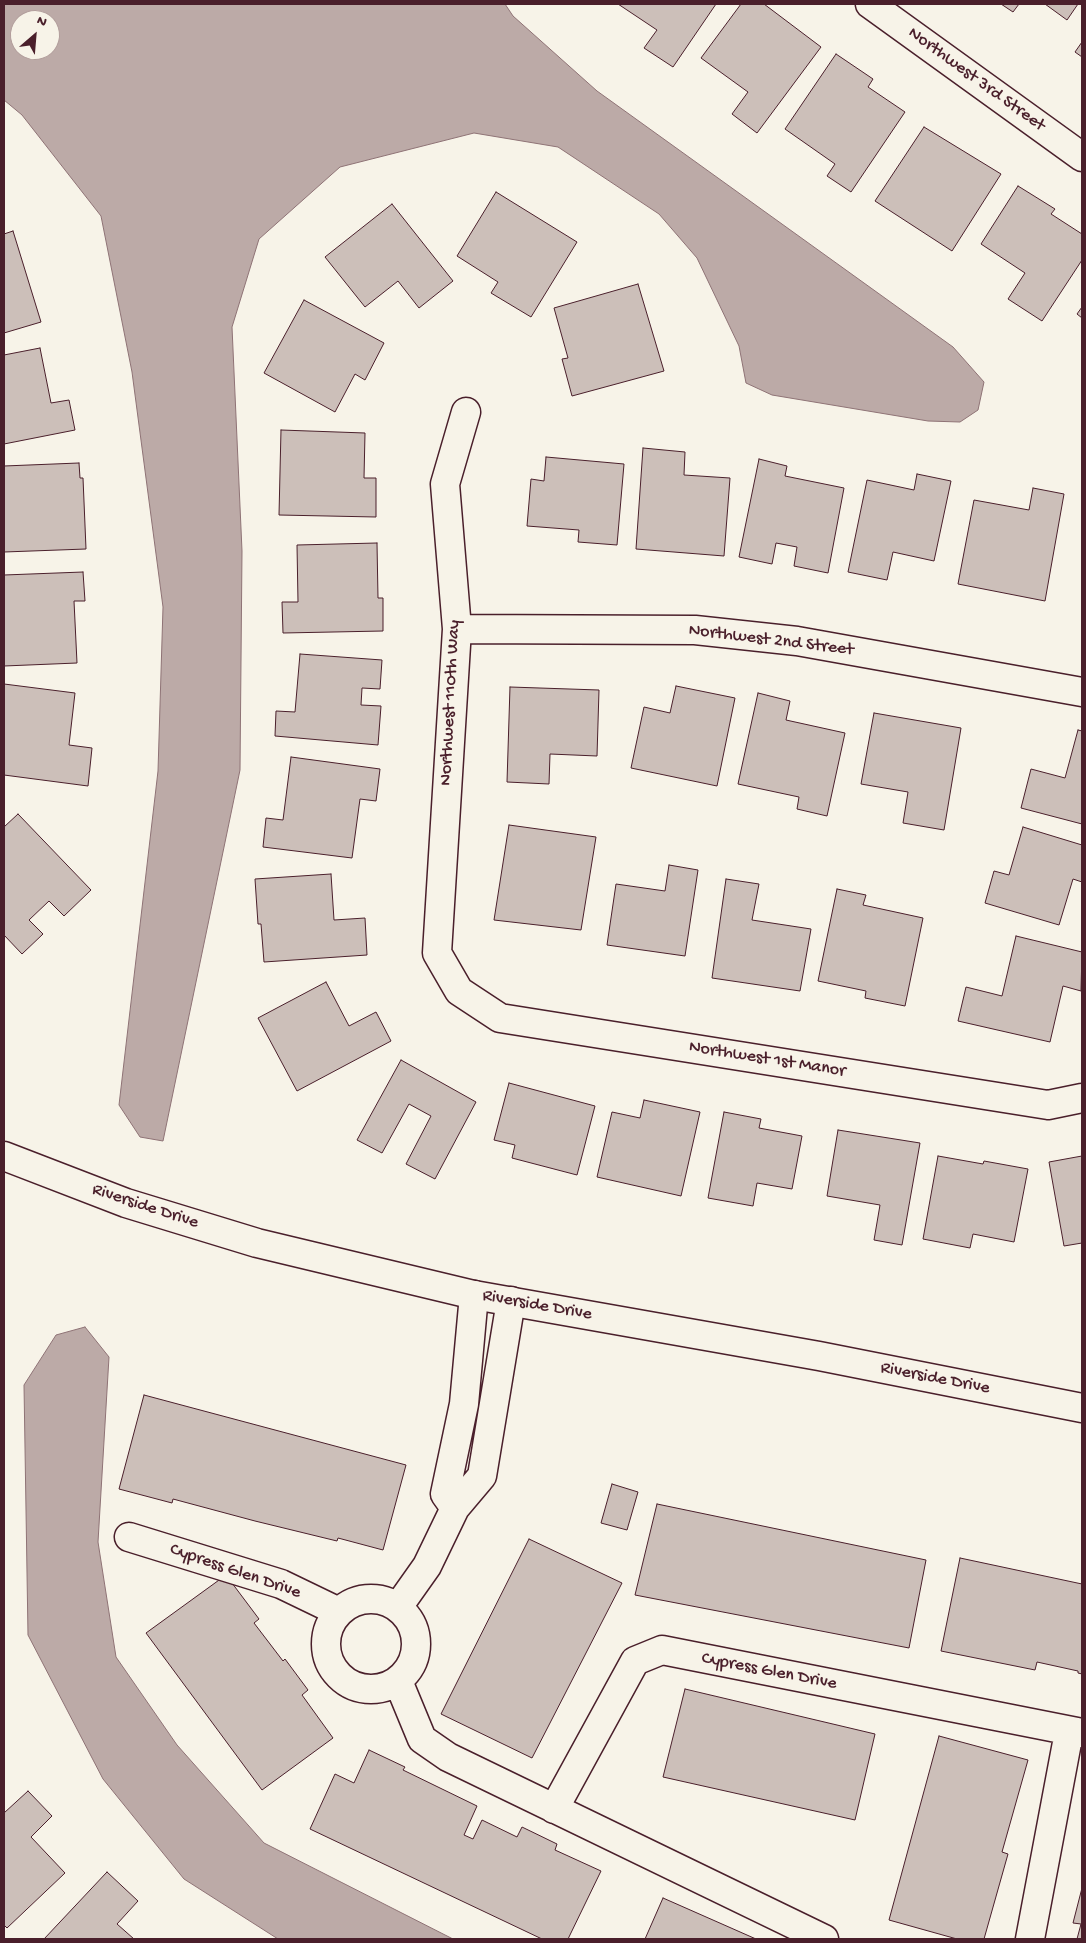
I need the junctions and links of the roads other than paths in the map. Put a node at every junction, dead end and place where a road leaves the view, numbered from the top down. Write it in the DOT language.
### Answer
graph roads {
  1 [pos="870,4"];
  2 [pos="1082,157"];
  3 [pos="466,412"];
  4 [pos="456,629"];
  5 [pos="1082,692"];
  6 [pos="459,991"];
  7 [pos="1082,1098"];
  8 [pos="4,1156"];
  9 [pos="474,1295"];
  10 [pos="511,1301"];
  11 [pos="1082,1408"];
  12 [pos="455,1508"];
  13 [pos="129,1537"];
  14 [pos="398,1607"];
  15 [pos="339,1612"];
  16 [pos="398,1681"];
  17 [pos="1076,1733"];
  18 [pos="554,1809"];
  19 [pos="824,1939"];
  20 [pos="1030,1939"];
  1 -- 2 [label="street, Northwest 3rd Street"];
  3 -- 4 [label="street, Northwest 110th Way"];
  4 -- 5 [label="street, Northwest 2nd Street"];
  4 -- 6 [label="street, Northwest 110th Way"];
  6 -- 7 [label="street, Northwest 1st Manor"];
  8 -- 9 [label="street, Riverside Drive"];
  9 -- 10 [label="street, Riverside Drive"];
  9 -- 12 [label="street"];
  10 -- 11 [label="street, Riverside Drive"];
  10 -- 12 [label="street"];
  12 -- 14 [label="street"];
  13 -- 15 [label="street, Cypress Glen Drive"];
  14 -- 15 [label="street"];
  14 -- 16 [label="street"];
  15 -- 16 [label="street"];
  16 -- 18 [label="street"];
  17 -- 18 [label="street, Cypress Glen Drive"];
  17 -- 20 [label="street, Cypress Glen Drive"];
  18 -- 19 [label="street"];
}
